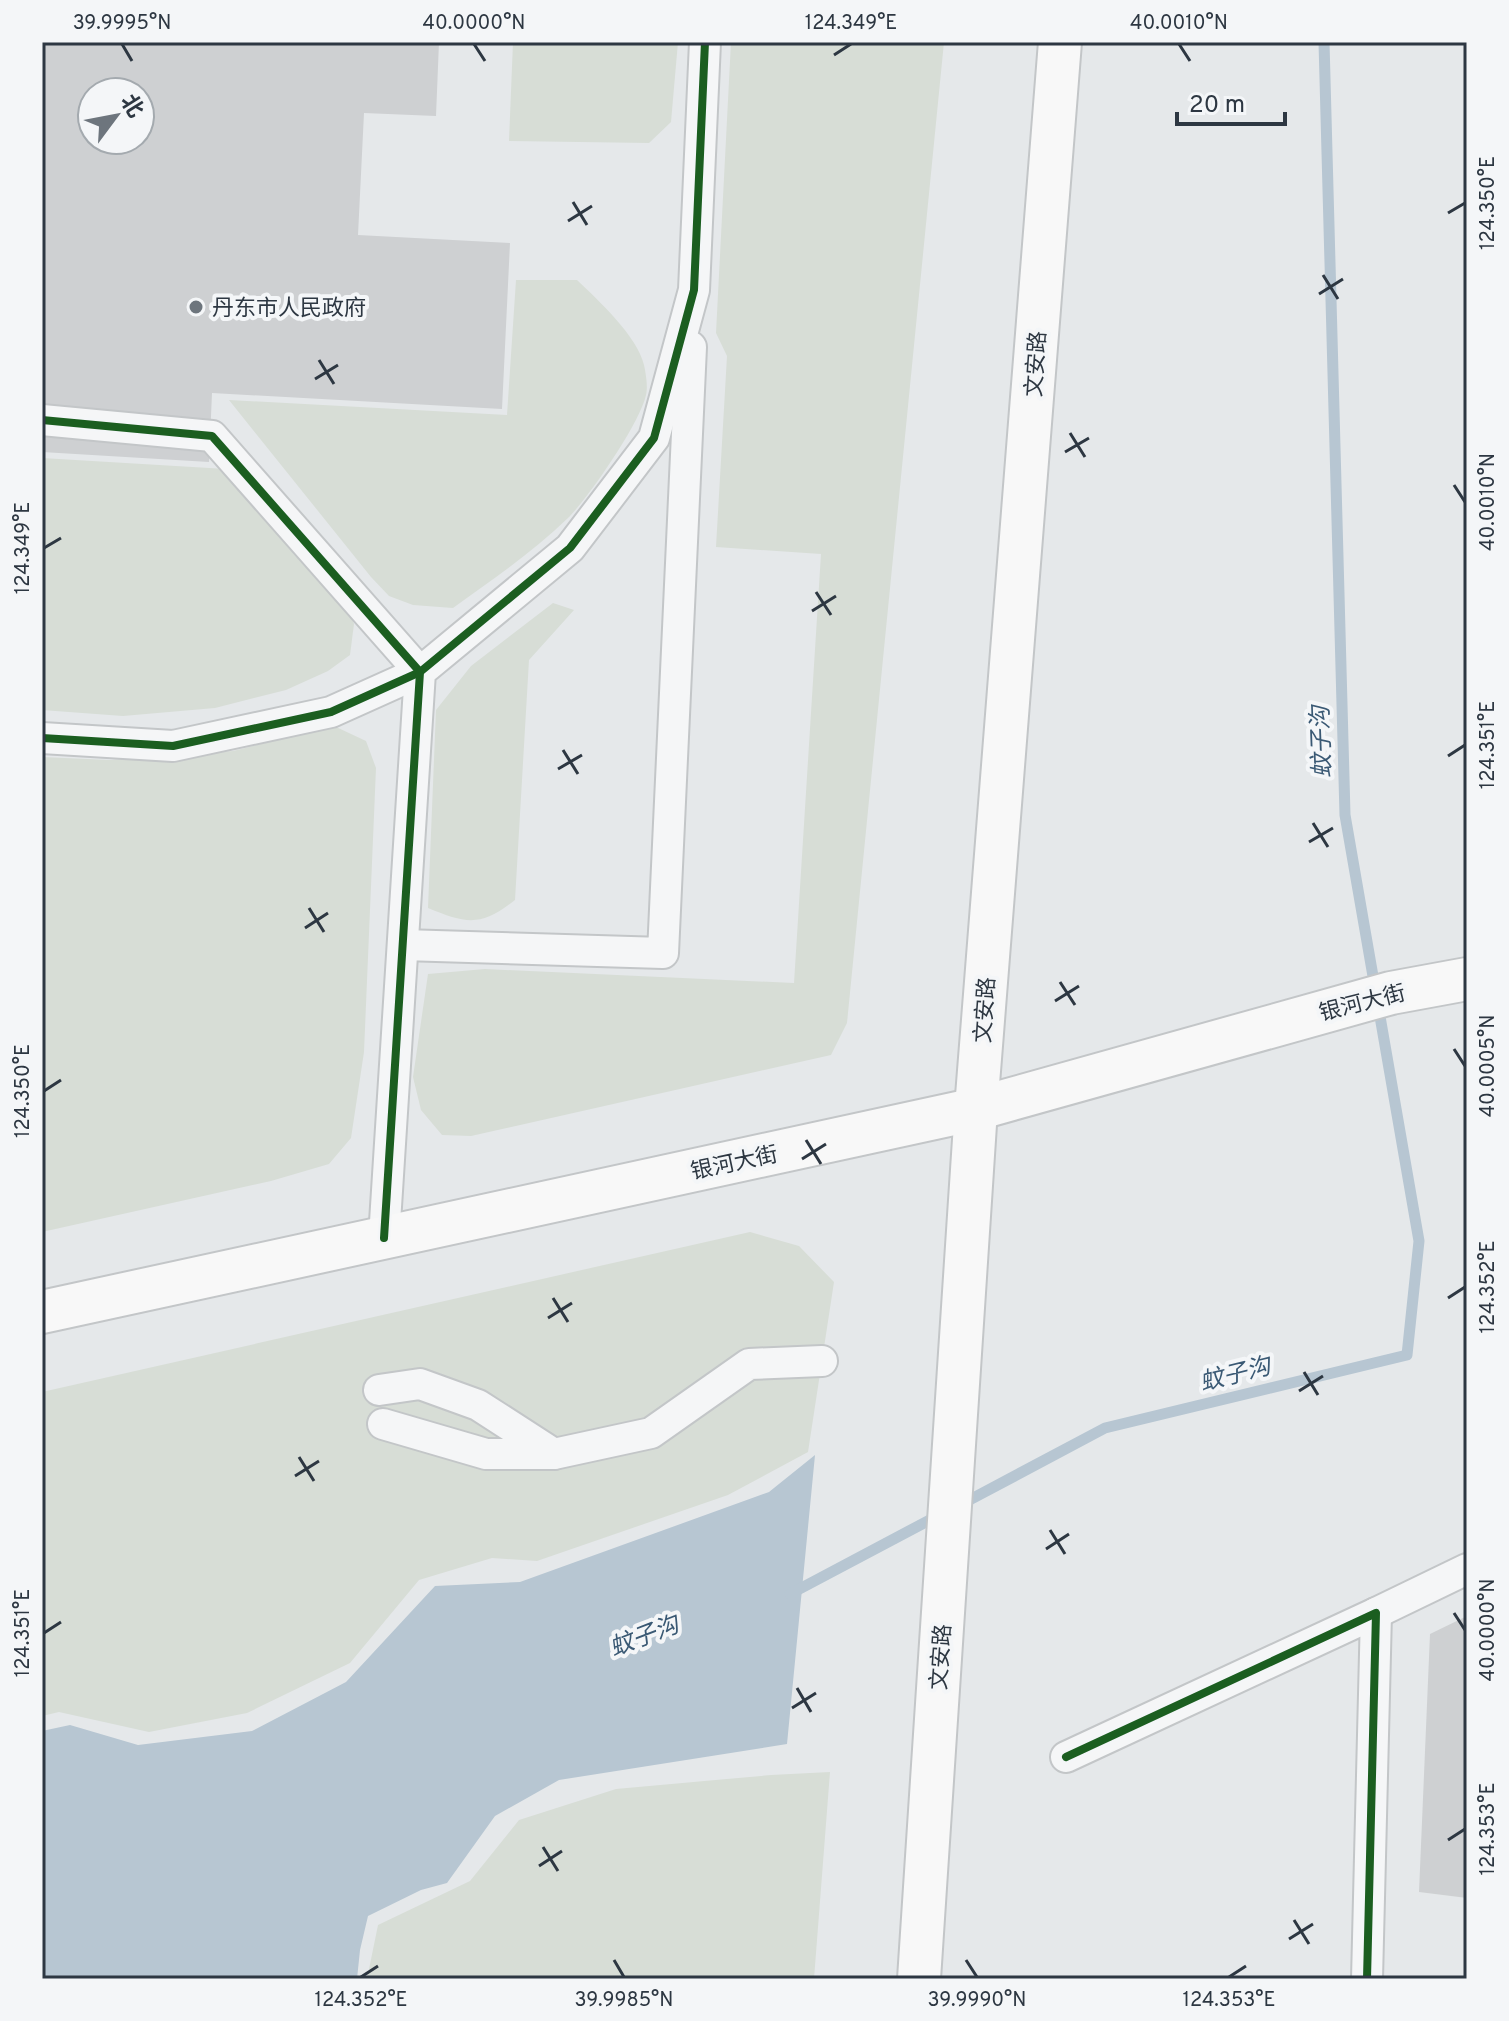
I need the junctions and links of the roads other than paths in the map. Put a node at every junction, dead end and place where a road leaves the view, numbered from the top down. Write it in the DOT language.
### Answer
graph roads {
  1 [pos="705,42"];
  2 [pos="1060,42"];
  3 [pos="694,290"];
  4 [pos="42,420"];
  5 [pos="420,672"];
  6 [pos="42,738"];
  7 [pos="403,945"];
  8 [pos="1467,979"];
  9 [pos="976,1109"];
  10 [pos="384,1238"];
  11 [pos="42,1312"];
  12 [pos="822,1361"];
  13 [pos="379,1390"];
  14 [pos="383,1424"];
  15 [pos="554,1454"];
  16 [pos="1467,1569"];
  17 [pos="1376,1613"];
  18 [pos="1066,1757"];
  19 [pos="919,1979"];
  20 [pos="1367,1979"];
  1 -- 3 [label="street"];
  2 -- 9 [label="main road, 文安路"];
  3 -- 5 [label="street"];
  3 -- 7 [label="street"];
  4 -- 5 [label="street"];
  5 -- 6 [label="street"];
  5 -- 7 [label="street"];
  7 -- 10 [label="street"];
  8 -- 9 [label="main road, 银河大街"];
  9 -- 10 [label="main road, 银河大街"];
  9 -- 19 [label="main road, 文安路"];
  10 -- 11 [label="main road, 银河大街"];
  12 -- 15 [label="street"];
  13 -- 15 [label="street"];
  14 -- 15 [label="street"];
  16 -- 17 [label="street"];
  17 -- 18 [label="street"];
  17 -- 20 [label="street"];
}
